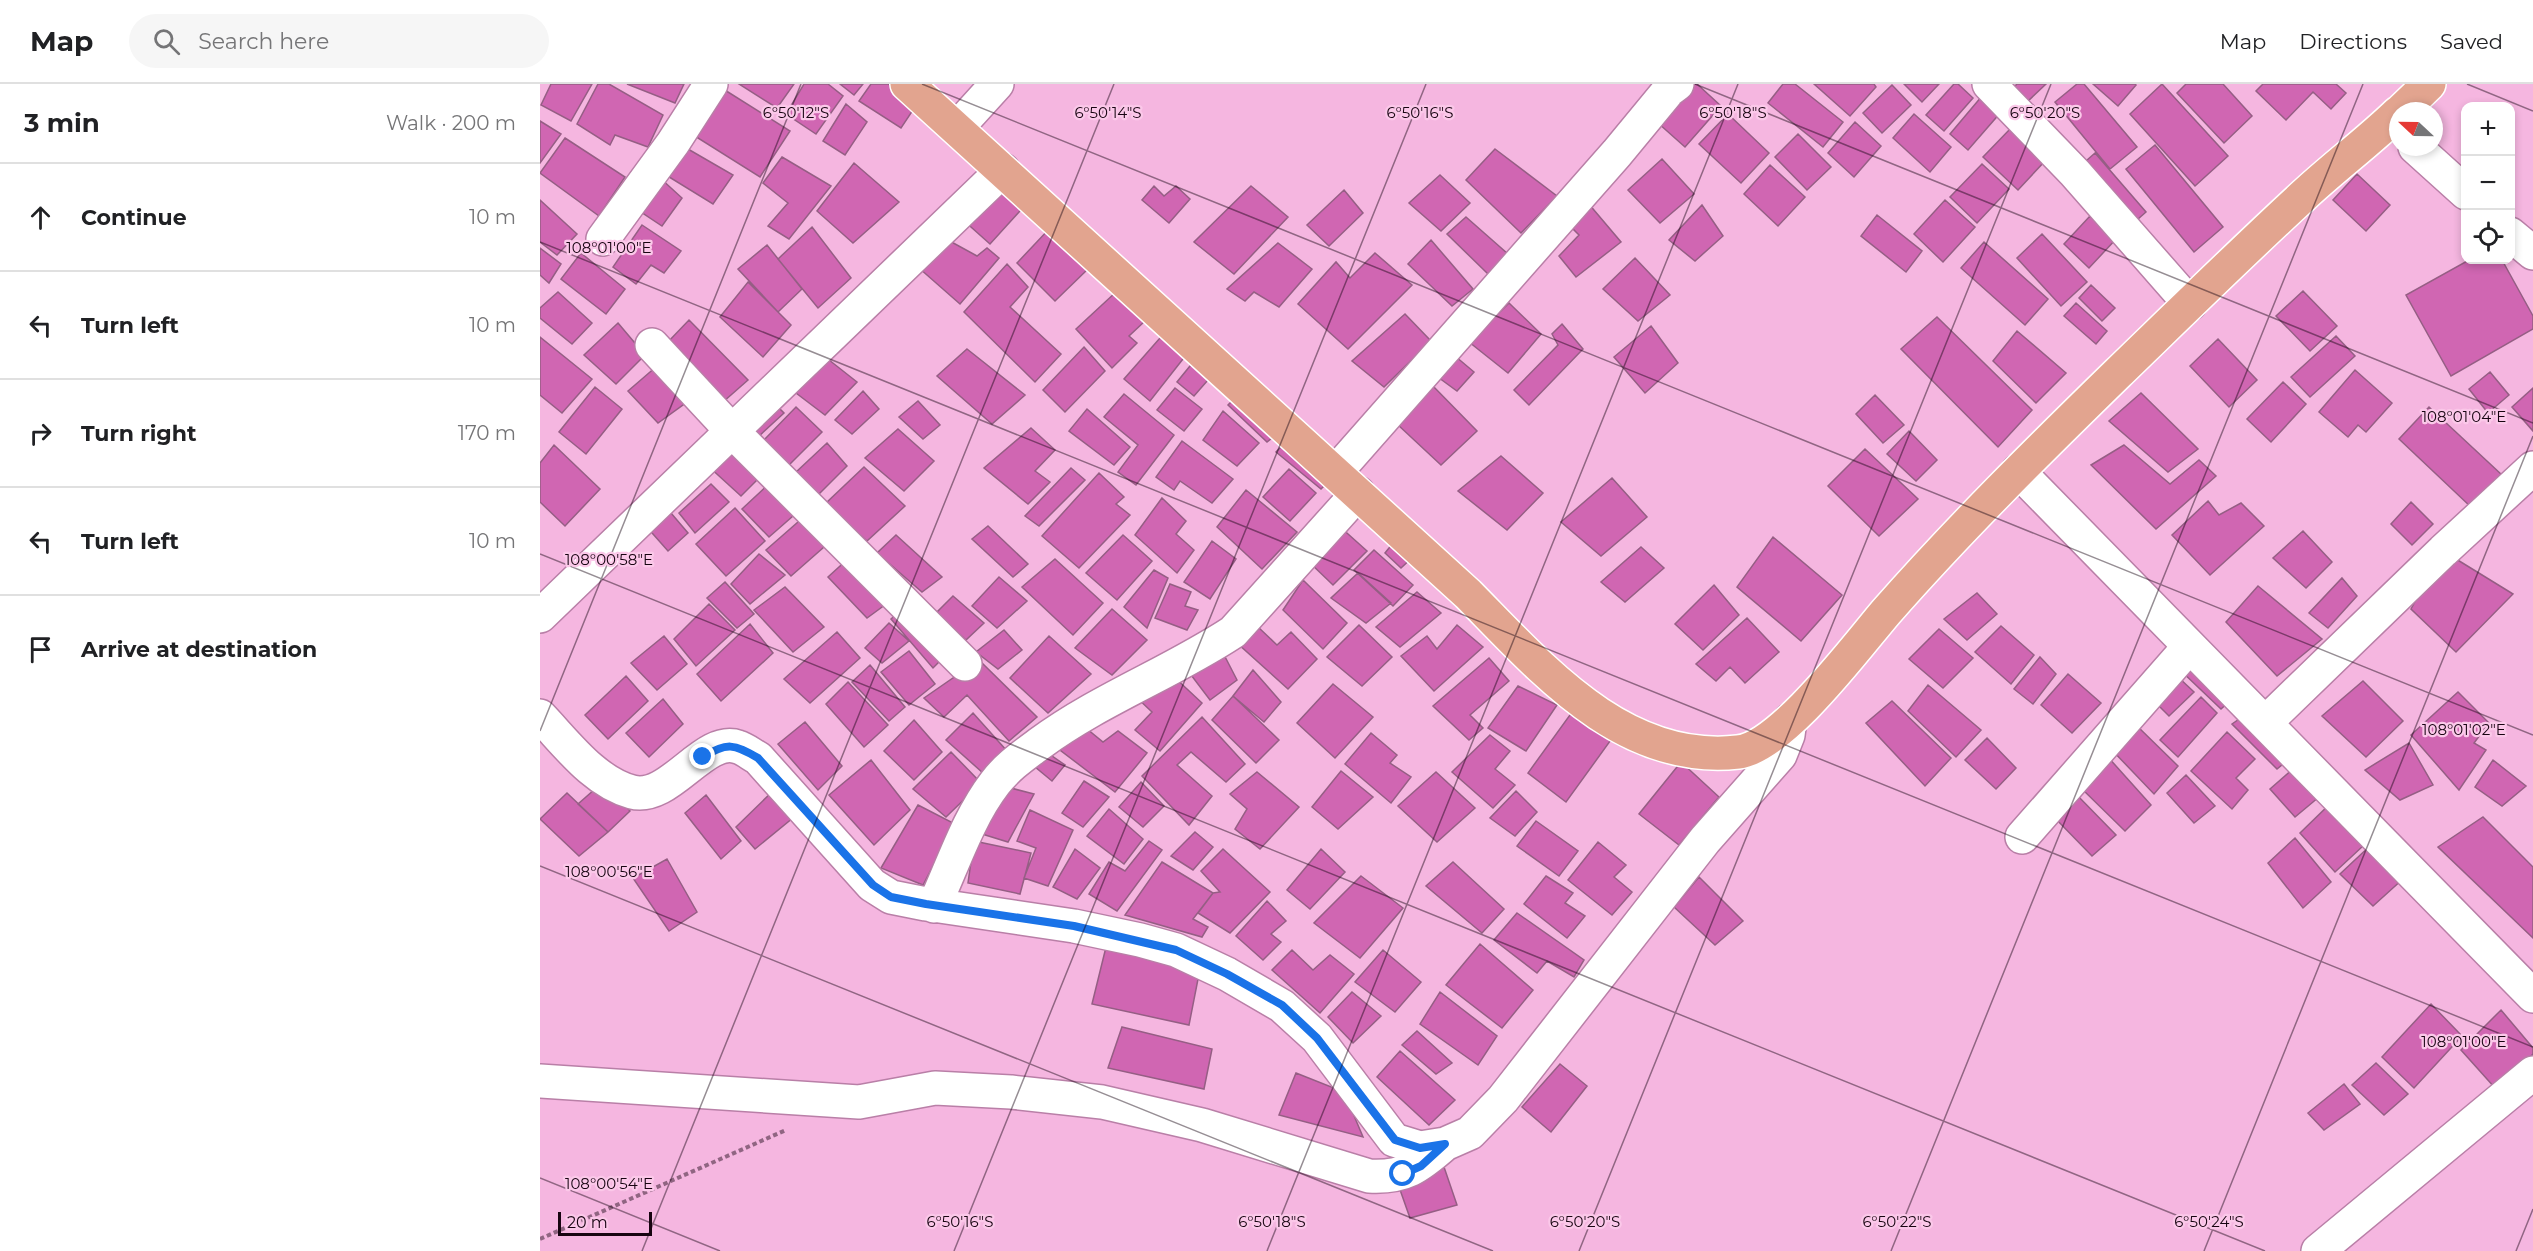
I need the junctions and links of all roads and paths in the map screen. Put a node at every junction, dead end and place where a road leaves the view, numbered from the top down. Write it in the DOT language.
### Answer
graph roads {
  1 [pos="711,84"];
  2 [pos="906,84"];
  3 [pos="997,84"];
  4 [pos="1677,84"];
  5 [pos="1989,84"];
  6 [pos="2429,84"];
  7 [pos="2412,102"];
  8 [pos="2389,126"];
  9 [pos="957,128"];
  10 [pos="2425,156"];
  11 [pos="1003,170"];
  12 [pos="2461,188"];
  13 [pos="2515,237"];
  14 [pos="603,239"];
  15 [pos="2533,253"];
  16 [pos="2190,303"];
  17 [pos="652,345"];
  18 [pos="731,430"];
  19 [pos="2533,468"];
  20 [pos="2018,471"];
  21 [pos="1347,483"];
  22 [pos="540,616"];
  23 [pos="2189,647"];
  24 [pos="965,664"];
  25 [pos="540,716"];
  26 [pos="1790,720"];
  27 [pos="2265,723"];
  28 [pos="2022,837"];
  29 [pos="934,906"];
  30 [pos="2533,996"];
  31 [pos="2533,1072"];
  32 [pos="540,1081"];
  33 [pos="795,1126"];
  34 [pos="1445,1144"];
  35 [pos="540,1239"];
  36 [pos="2318,1251"];
  1 -- 14 [label="street"];
  2 -- 9 [label="main road"];
  3 -- 9 [label="street"];
  4 -- 21 [label="street"];
  5 -- 16 [label="street"];
  6 -- 7 [label="main road"];
  8 -- 16 [label="main road"];
  9 -- 11 [label="main road"];
  10 -- 12 [label="street"];
  11 -- 18 [label="street"];
  11 -- 21 [label="main road"];
  13 -- 15 [label="street"];
  16 -- 20 [label="main road"];
  17 -- 18 [label="street"];
  18 -- 22 [label="street"];
  18 -- 24 [label="street"];
  19 -- 27 [label="street"];
  20 -- 23 [label="street"];
  20 -- 26 [label="main road"];
  21 -- 26 [label="main road"];
  21 -- 29 [label="street"];
  23 -- 27 [label="street"];
  23 -- 28 [label="street"];
  25 -- 29 [label="street"];
  26 -- 34 [label="street"];
  27 -- 30 [label="street"];
  29 -- 34 [label="street"];
  31 -- 36 [label="street"];
  32 -- 34 [label="street"];
  33 -- 35 [label="path"];
}
